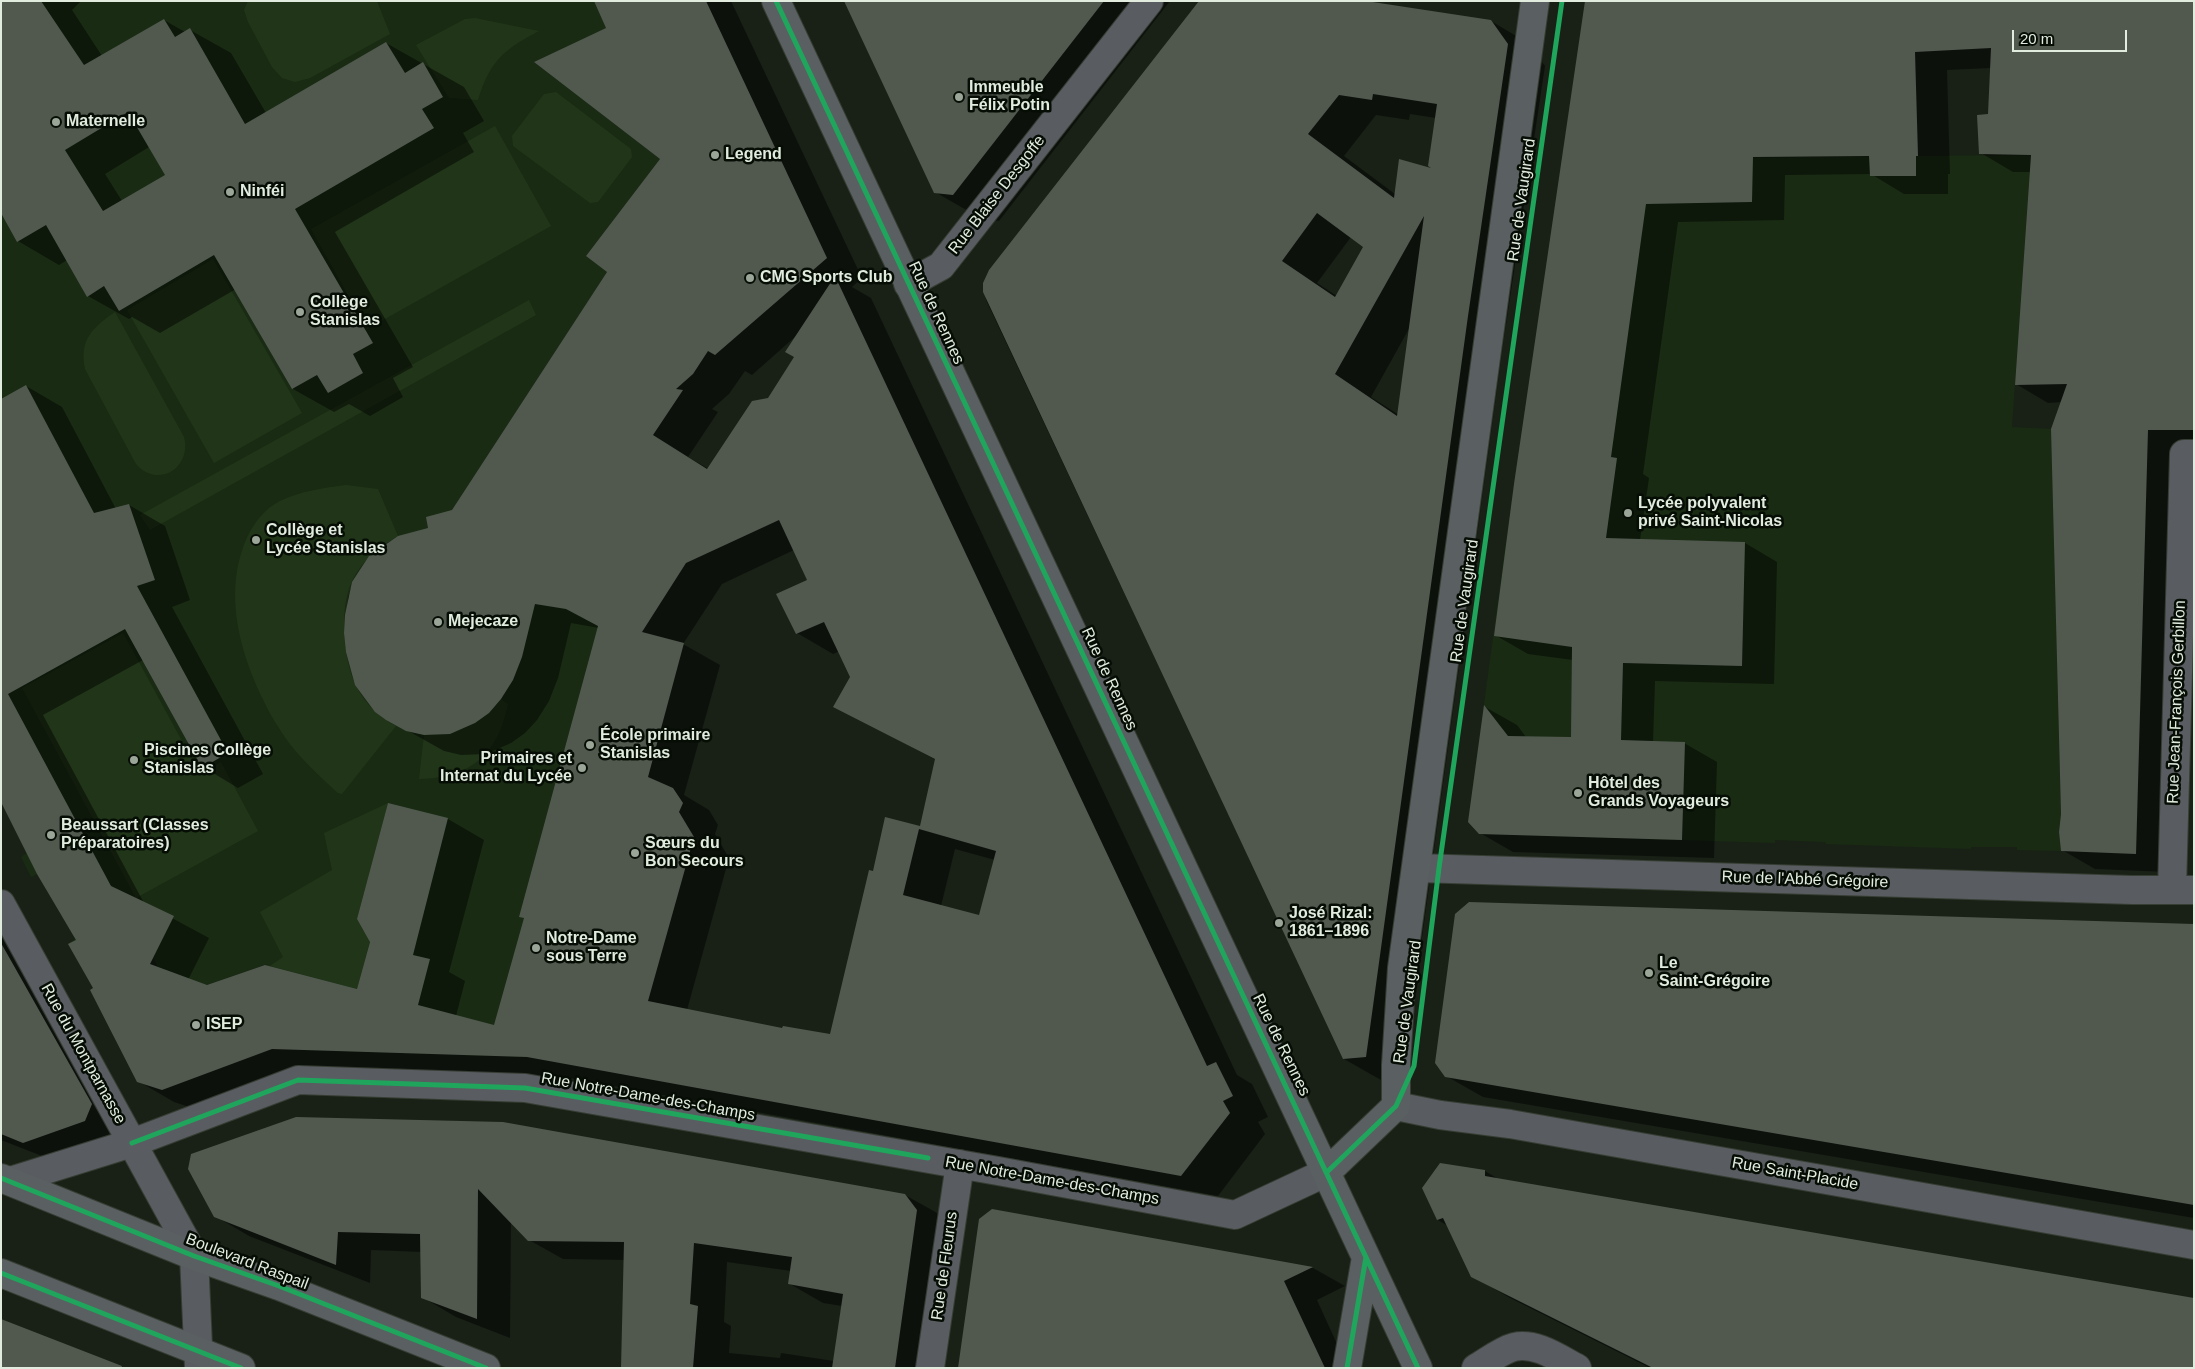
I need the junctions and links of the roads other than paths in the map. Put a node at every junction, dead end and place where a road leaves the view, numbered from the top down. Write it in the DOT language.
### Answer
graph roads {
  1 [pos="776,1"];
  2 [pos="1150,1"];
  3 [pos="1535,1"];
  4 [pos="908,284"];
  5 [pos="2189,454"];
  6 [pos="1417,868"];
  7 [pos="2183,889"];
  8 [pos="1,904"];
  9 [pos="1396,1106"];
  10 [pos="132,1143"];
  11 [pos="960,1164"];
  12 [pos="1327,1172"];
  13 [pos="5,1179"];
  14 [pos="2194,1245"];
  15 [pos="194,1256"];
  16 [pos="1366,1257"];
  17 [pos="1,1273"];
  18 [pos="199,1359"];
  19 [pos="241,1368"];
  20 [pos="486,1368"];
  21 [pos="930,1368"];
  22 [pos="1347,1368"];
  23 [pos="1418,1368"];
  24 [pos="1476,1368"];
  25 [pos="1577,1368"];
  1 -- 4 [label="main road, Rue de Rennes"];
  2 -- 4 [label="street, Rue Blaise Desgoffe"];
  3 -- 6 [label="main road, Rue de Vaugirard"];
  4 -- 12 [label="main road, Rue de Rennes"];
  5 -- 7 [label="street, Rue Jean-François Gerbillon"];
  6 -- 7 [label="street, Rue de l'Abbé Grégoire"];
  6 -- 9 [label="main road, Rue de Vaugirard"];
  8 -- 10 [label="street, Rue du Montparnasse"];
  9 -- 12 [label="main road"];
  9 -- 14 [label="street, Rue Saint-Placide"];
  10 -- 11 [label="street, Rue Notre-Dame-des-Champs"];
  10 -- 13 [label="street, Rue Notre-Dame-des-Champs"];
  10 -- 15 [label="street, Rue du Montparnasse"];
  11 -- 12 [label="street, Rue Notre-Dame-des-Champs"];
  11 -- 21 [label="street, Rue de Fleurus"];
  12 -- 16 [label="main road, Rue de Rennes"];
  13 -- 15 [label="main road, Boulevard Raspail"];
  15 -- 18 [label="street"];
  15 -- 20 [label="main road, Boulevard Raspail"];
  16 -- 22 [label="main road"];
  16 -- 23 [label="main road, Rue de Rennes"];
  17 -- 18 [label="main road"];
  18 -- 19 [label="main road"];
  24 -- 25 [label="street"];
}
